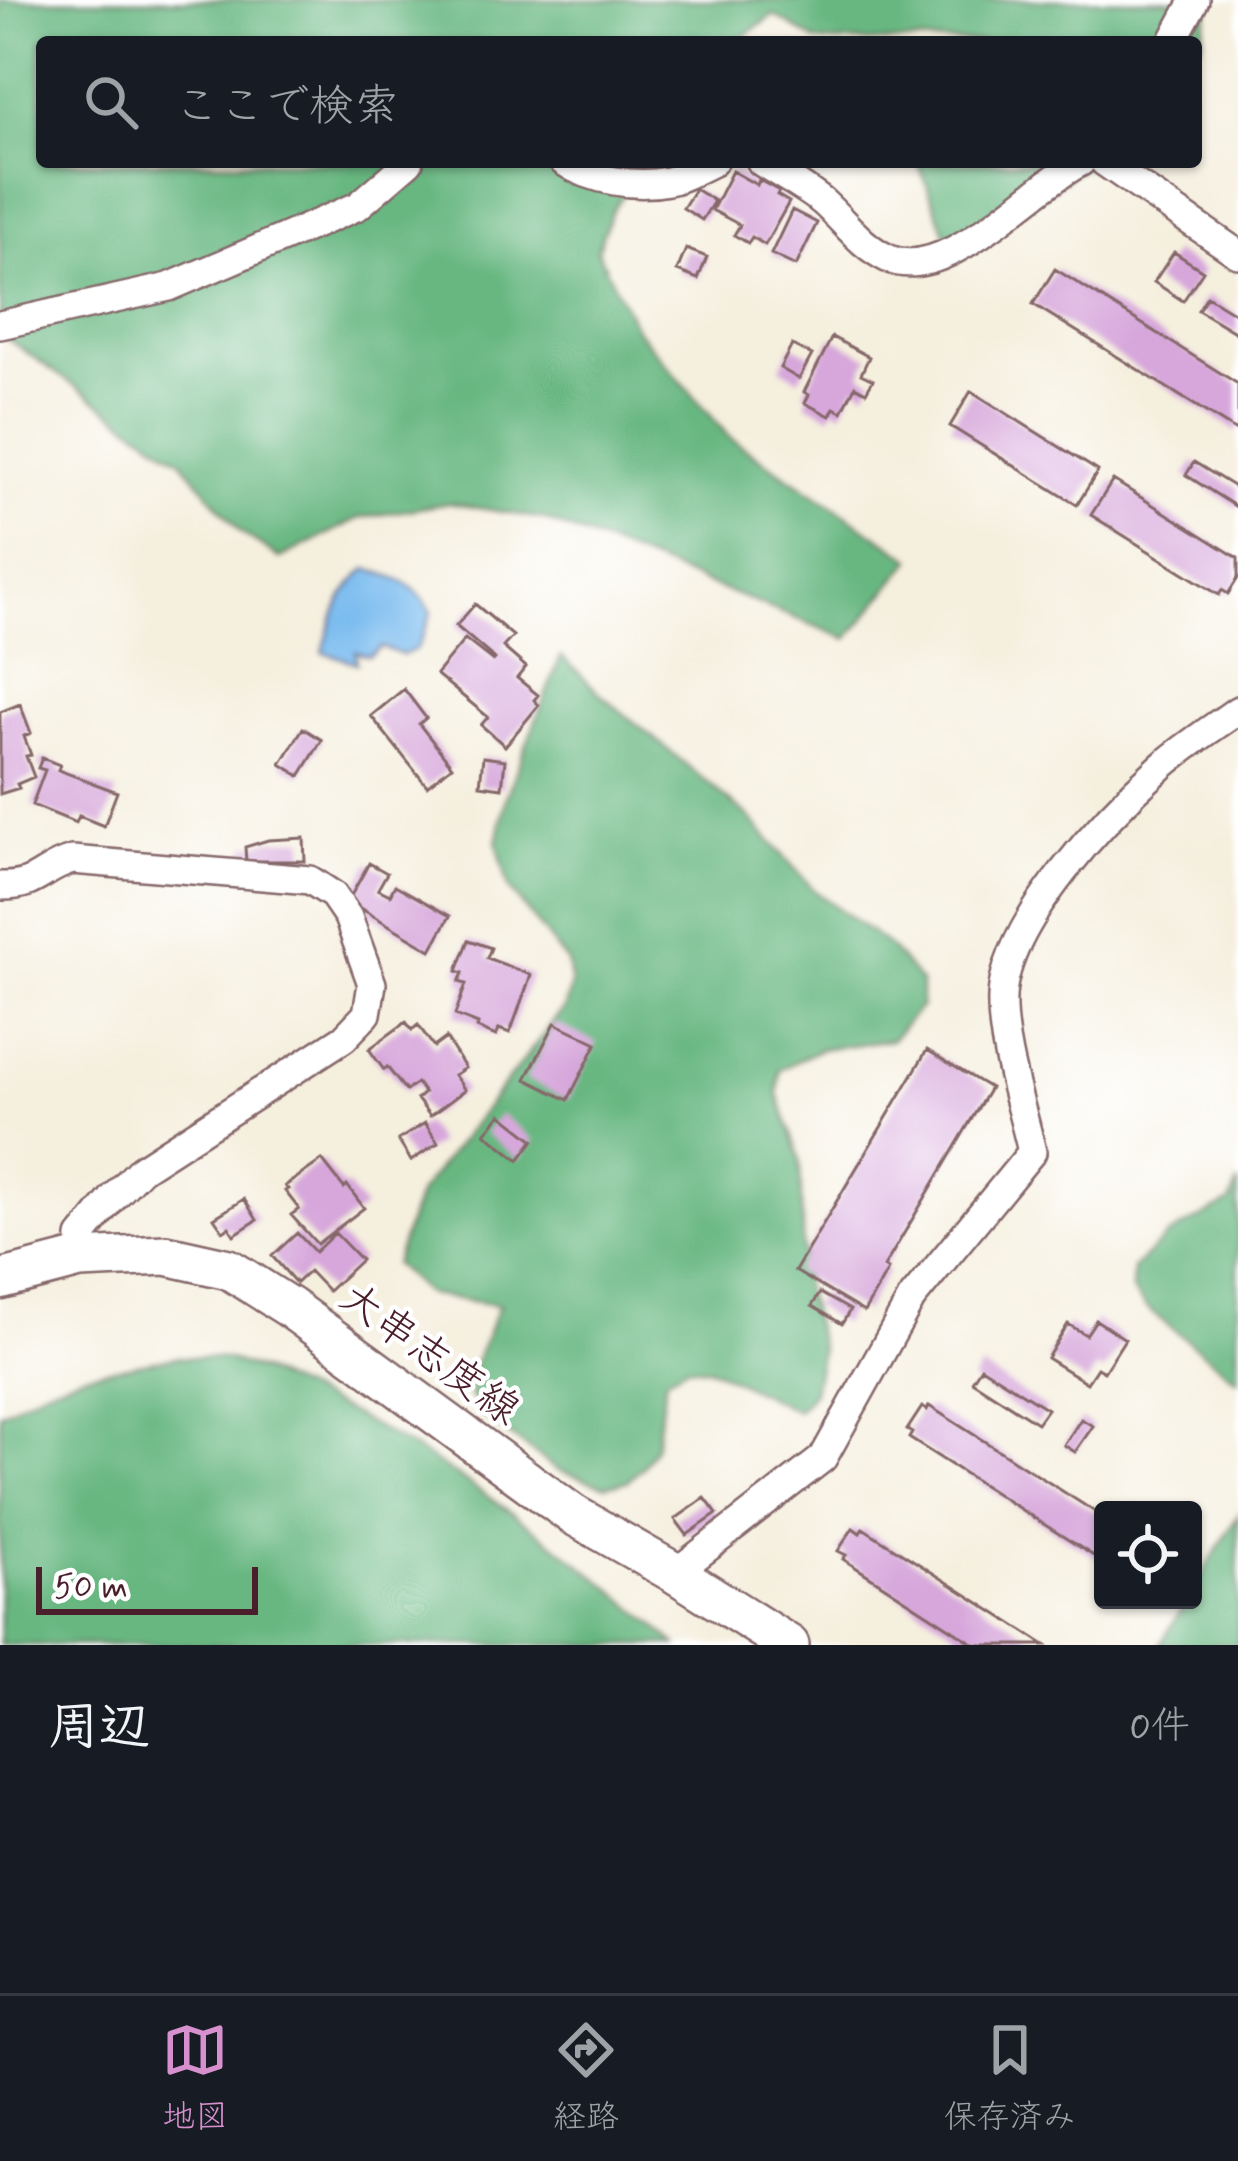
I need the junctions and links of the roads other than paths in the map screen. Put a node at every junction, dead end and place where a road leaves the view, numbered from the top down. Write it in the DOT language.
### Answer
graph roads {
  1 [pos="1195,0"];
  2 [pos="1175,36"];
  3 [pos="402,168"];
  4 [pos="573,168"];
  5 [pos="699,168"];
  6 [pos="770,168"];
  7 [pos="1068,168"];
  8 [pos="1113,168"];
  9 [pos="1238,254"];
  10 [pos="0,325"];
  11 [pos="1238,710"];
  12 [pos="0,886"];
  13 [pos="80,1259"];
  14 [pos="13,1277"];
  15 [pos="0,1310"];
  16 [pos="675,1573"];
  17 [pos="789,1645"];
  1 -- 2 [label="street"];
  3 -- 10 [label="street"];
  4 -- 5 [label="street"];
  6 -- 7 [label="street"];
  8 -- 9 [label="street"];
  11 -- 16 [label="street"];
  12 -- 13 [label="street"];
  13 -- 14 [label="main road, 大串志度線"];
  13 -- 16 [label="main road, 大串志度線"];
  14 -- 15 [label="main road, 大串志度線"];
  16 -- 17 [label="main road, 大串志度線"];
}
